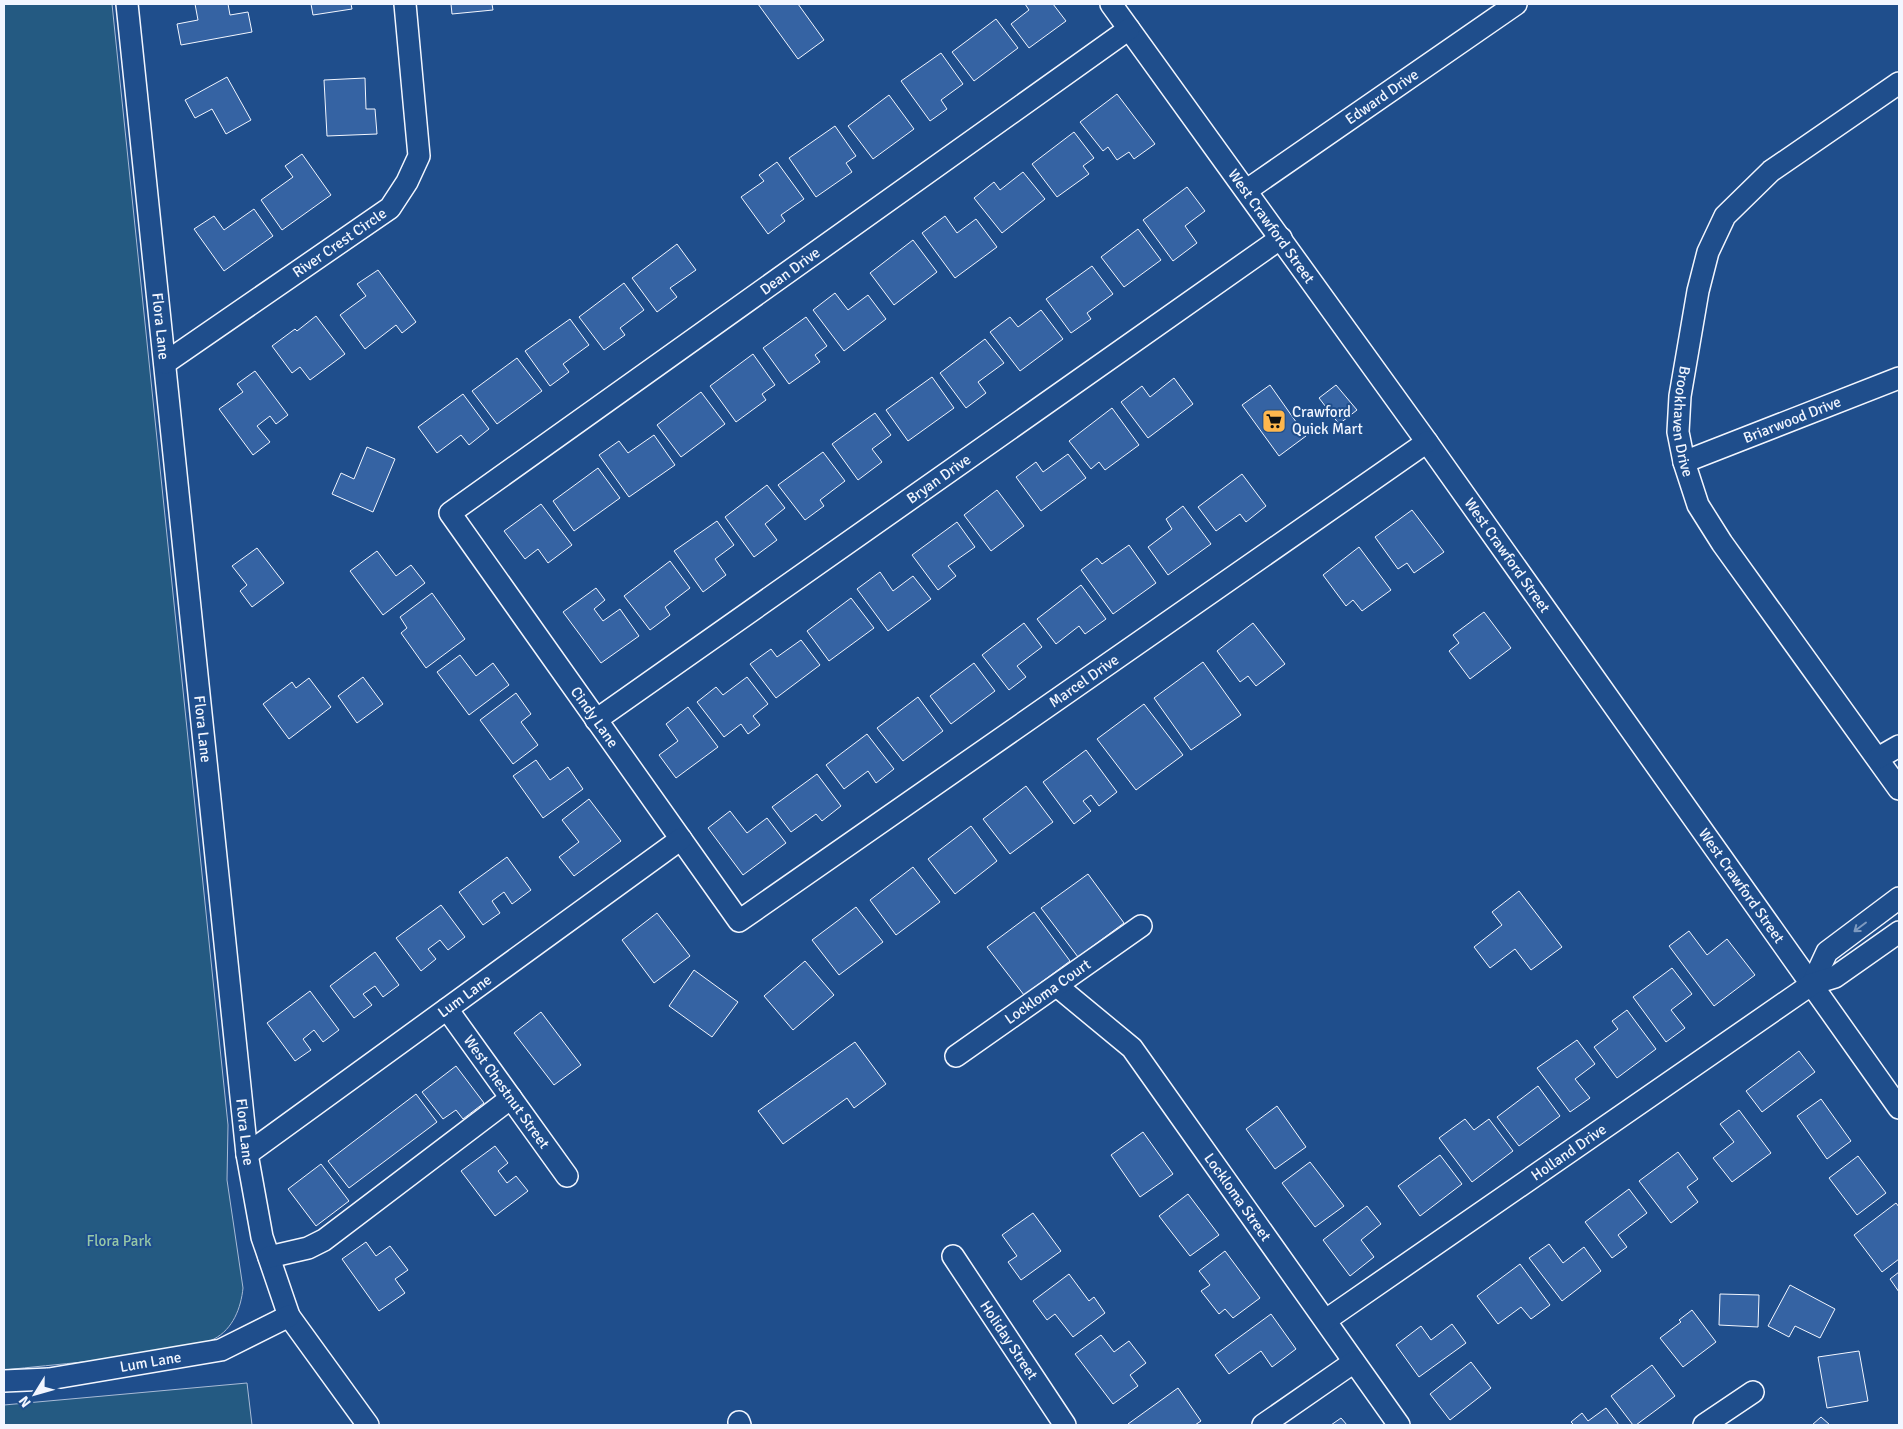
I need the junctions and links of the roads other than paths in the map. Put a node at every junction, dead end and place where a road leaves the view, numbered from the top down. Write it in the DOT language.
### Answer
graph roads {
  1 [pos="127,4"];
  2 [pos="405,4"];
  3 [pos="1111,4"];
  4 [pos="1516,4"];
  5 [pos="1130,29"];
  6 [pos="1899,83"];
  7 [pos="1247,190"];
  8 [pos="1281,238"];
  9 [pos="165,363"];
  10 [pos="1899,378"];
  11 [pos="1427,442"];
  12 [pos="1684,462"];
  13 [pos="450,513"];
  14 [pos="596,720"];
  15 [pos="1899,746"];
  16 [pos="1878,758"];
  17 [pos="1899,789"];
  18 [pos="681,839"];
  19 [pos="1899,898"];
  20 [pos="739,920"];
  21 [pos="1141,926"];
  22 [pos="1899,932"];
  23 [pos="1812,984"];
  24 [pos="1057,986"];
  25 [pos="447,1009"];
  26 [pos="956,1056"];
  27 [pos="511,1098"];
  28 [pos="1899,1108"];
  29 [pos="247,1154"];
  30 [pos="567,1176"];
  31 [pos="953,1256"];
  32 [pos="270,1258"];
  33 [pos="289,1316"];
  34 [pos="1326,1320"];
  35 [pos="1354,1362"];
  36 [pos="4,1381"];
  37 [pos="1753,1392"];
  38 [pos="368,1425"];
  39 [pos="1065,1425"];
  40 [pos="1263,1425"];
  41 [pos="1399,1425"];
  42 [pos="1704,1425"];
  1 -- 9 [label="street, Flora Lane"];
  2 -- 9 [label="street, River Crest Circle"];
  3 -- 5 [label="street, West Crawford Street"];
  4 -- 7 [label="street, Edward Drive"];
  5 -- 7 [label="street, West Crawford Street"];
  5 -- 13 [label="street, Dean Drive"];
  6 -- 12 [label="street, Brookhaven Drive"];
  7 -- 8 [label="street, West Crawford Street"];
  8 -- 11 [label="street, West Crawford Street"];
  8 -- 14 [label="street, Bryan Drive"];
  9 -- 29 [label="street, Flora Lane"];
  10 -- 12 [label="street, Briarwood Drive"];
  11 -- 20 [label="street, Marcel Drive"];
  11 -- 23 [label="street, West Crawford Street"];
  12 -- 16 [label="street, Brookhaven Drive"];
  13 -- 14 [label="street, Cindy Lane"];
  14 -- 18 [label="street, Cindy Lane"];
  15 -- 16 [label="street"];
  16 -- 17 [label="street, Brookhaven Drive"];
  18 -- 20 [label="street, Cindy Lane"];
  18 -- 25 [label="street, Lum Lane"];
  19 -- 23 [label="street, one-way"];
  21 -- 24 [label="street, Lockloma Court"];
  22 -- 23 [label="street, Holland Drive"];
  23 -- 28 [label="street, West Crawford Street"];
  23 -- 34 [label="street, Holland Drive"];
  24 -- 26 [label="street, Lockloma Court"];
  24 -- 34 [label="street, Lockloma Street"];
  25 -- 27 [label="street, West Chestnut Street"];
  25 -- 29 [label="street, Lum Lane"];
  27 -- 30 [label="street, West Chestnut Street"];
  27 -- 32 [label="street"];
  29 -- 32 [label="street, Flora Lane"];
  31 -- 39 [label="street, Holiday Street"];
  32 -- 33 [label="street, Flora Lane"];
  33 -- 36 [label="street, Lum Lane"];
  33 -- 38 [label="street, Flora Lane"];
  34 -- 35 [label="street, Lockloma Street"];
  35 -- 40 [label="street"];
  35 -- 41 [label="street, Lockloma Street"];
  37 -- 42 [label="street"];
}
